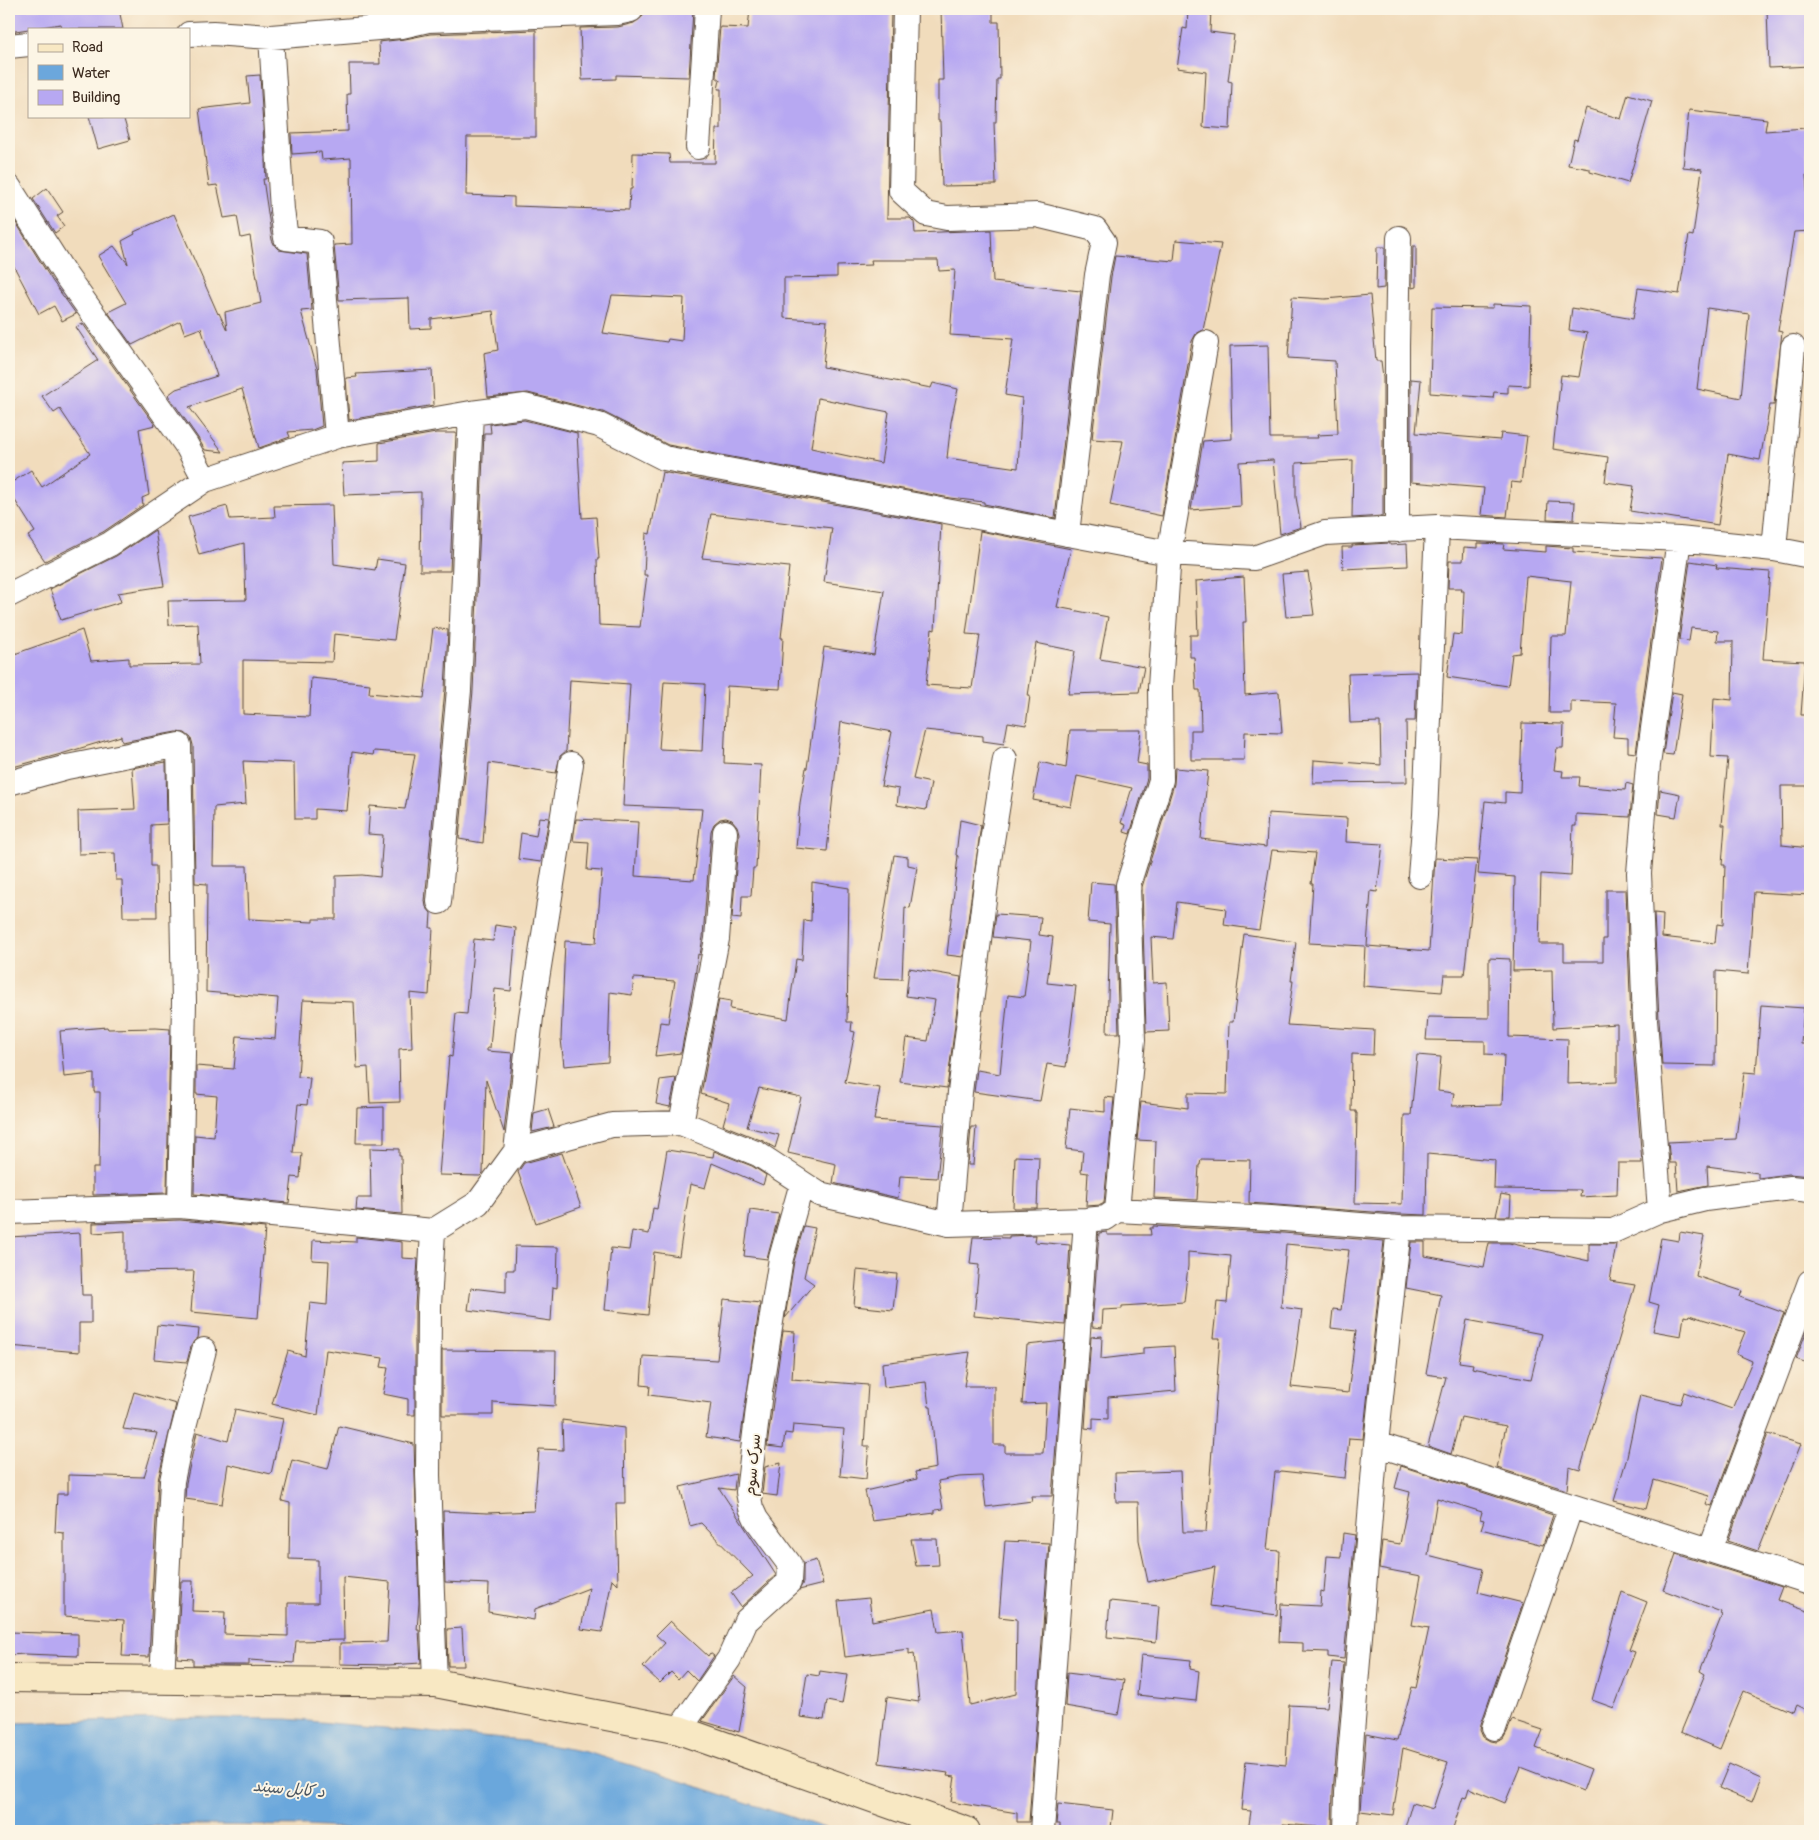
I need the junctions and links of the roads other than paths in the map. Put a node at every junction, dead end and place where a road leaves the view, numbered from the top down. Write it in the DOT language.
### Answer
graph roads {
  1 [pos="631,9"];
  2 [pos="707,9"];
  3 [pos="904,9"];
  4 [pos="401,17"];
  5 [pos="190,34"];
  6 [pos="271,37"];
  7 [pos="28,44"];
  8 [pos="9,46"];
  9 [pos="698,147"];
  10 [pos="9,187"];
  11 [pos="1399,238"];
  12 [pos="1206,343"];
  13 [pos="1793,347"];
  14 [pos="470,413"];
  15 [pos="337,436"];
  16 [pos="205,480"];
  17 [pos="1437,527"];
  18 [pos="1396,530"];
  19 [pos="1067,534"];
  20 [pos="1679,539"];
  21 [pos="1774,549"];
  22 [pos="1169,553"];
  23 [pos="1810,556"];
  24 [pos="9,595"];
  25 [pos="1005,759"];
  26 [pos="571,764"];
  27 [pos="9,783"];
  28 [pos="724,832"];
  29 [pos="1420,876"];
  30 [pos="439,902"];
  31 [pos="681,1123"];
  32 [pos="516,1151"];
  33 [pos="802,1183"];
  34 [pos="1810,1190"];
  35 [pos="180,1206"];
  36 [pos="1117,1210"];
  37 [pos="1660,1210"];
  38 [pos="9,1212"];
  39 [pos="1086,1220"];
  40 [pos="949,1224"];
  41 [pos="1399,1228"];
  42 [pos="433,1231"];
  43 [pos="1810,1282"];
  44 [pos="204,1350"];
  45 [pos="1376,1444"];
  46 [pos="1572,1506"];
  47 [pos="1710,1550"];
  48 [pos="1810,1582"];
  49 [pos="9,1678"];
  50 [pos="162,1680"];
  51 [pos="435,1683"];
  52 [pos="1494,1728"];
  53 [pos="679,1730"];
  54 [pos="966,1831"];
  55 [pos="1042,1831"];
  56 [pos="1346,1831"];
  1 -- 4 [label="street"];
  2 -- 9 [label="street"];
  3 -- 19 [label="street"];
  4 -- 6 [label="street"];
  5 -- 6 [label="street"];
  6 -- 15 [label="street"];
  7 -- 8 [label="street"];
  10 -- 16 [label="street"];
  11 -- 18 [label="street"];
  12 -- 22 [label="street"];
  13 -- 21 [label="street"];
  14 -- 15 [label="street"];
  14 -- 19 [label="street"];
  14 -- 30 [label="street"];
  15 -- 16 [label="street"];
  16 -- 24 [label="street"];
  17 -- 18 [label="street"];
  17 -- 20 [label="street"];
  17 -- 29 [label="street"];
  18 -- 22 [label="street"];
  19 -- 22 [label="street"];
  20 -- 21 [label="street"];
  20 -- 37 [label="street"];
  21 -- 23 [label="street"];
  22 -- 36 [label="street"];
  25 -- 40 [label="street"];
  26 -- 32 [label="street"];
  27 -- 35 [label="street"];
  28 -- 31 [label="street"];
  31 -- 32 [label="street"];
  31 -- 33 [label="street"];
  32 -- 42 [label="street"];
  33 -- 40 [label="street"];
  33 -- 53 [label="street, سرک سوم"];
  34 -- 37 [label="street"];
  35 -- 38 [label="street"];
  35 -- 42 [label="street"];
  36 -- 39 [label="street"];
  36 -- 41 [label="street"];
  37 -- 41 [label="street"];
  39 -- 40 [label="street"];
  39 -- 55 [label="street"];
  41 -- 45 [label="street"];
  42 -- 51 [label="street"];
  43 -- 47 [label="street"];
  44 -- 50 [label="street"];
  45 -- 46 [label="street"];
  45 -- 56 [label="street"];
  46 -- 47 [label="street"];
  46 -- 52 [label="street"];
  47 -- 48 [label="street"];
  49 -- 50 [label="street"];
  50 -- 51 [label="street"];
  51 -- 53 [label="street"];
  53 -- 54 [label="street"];
}
